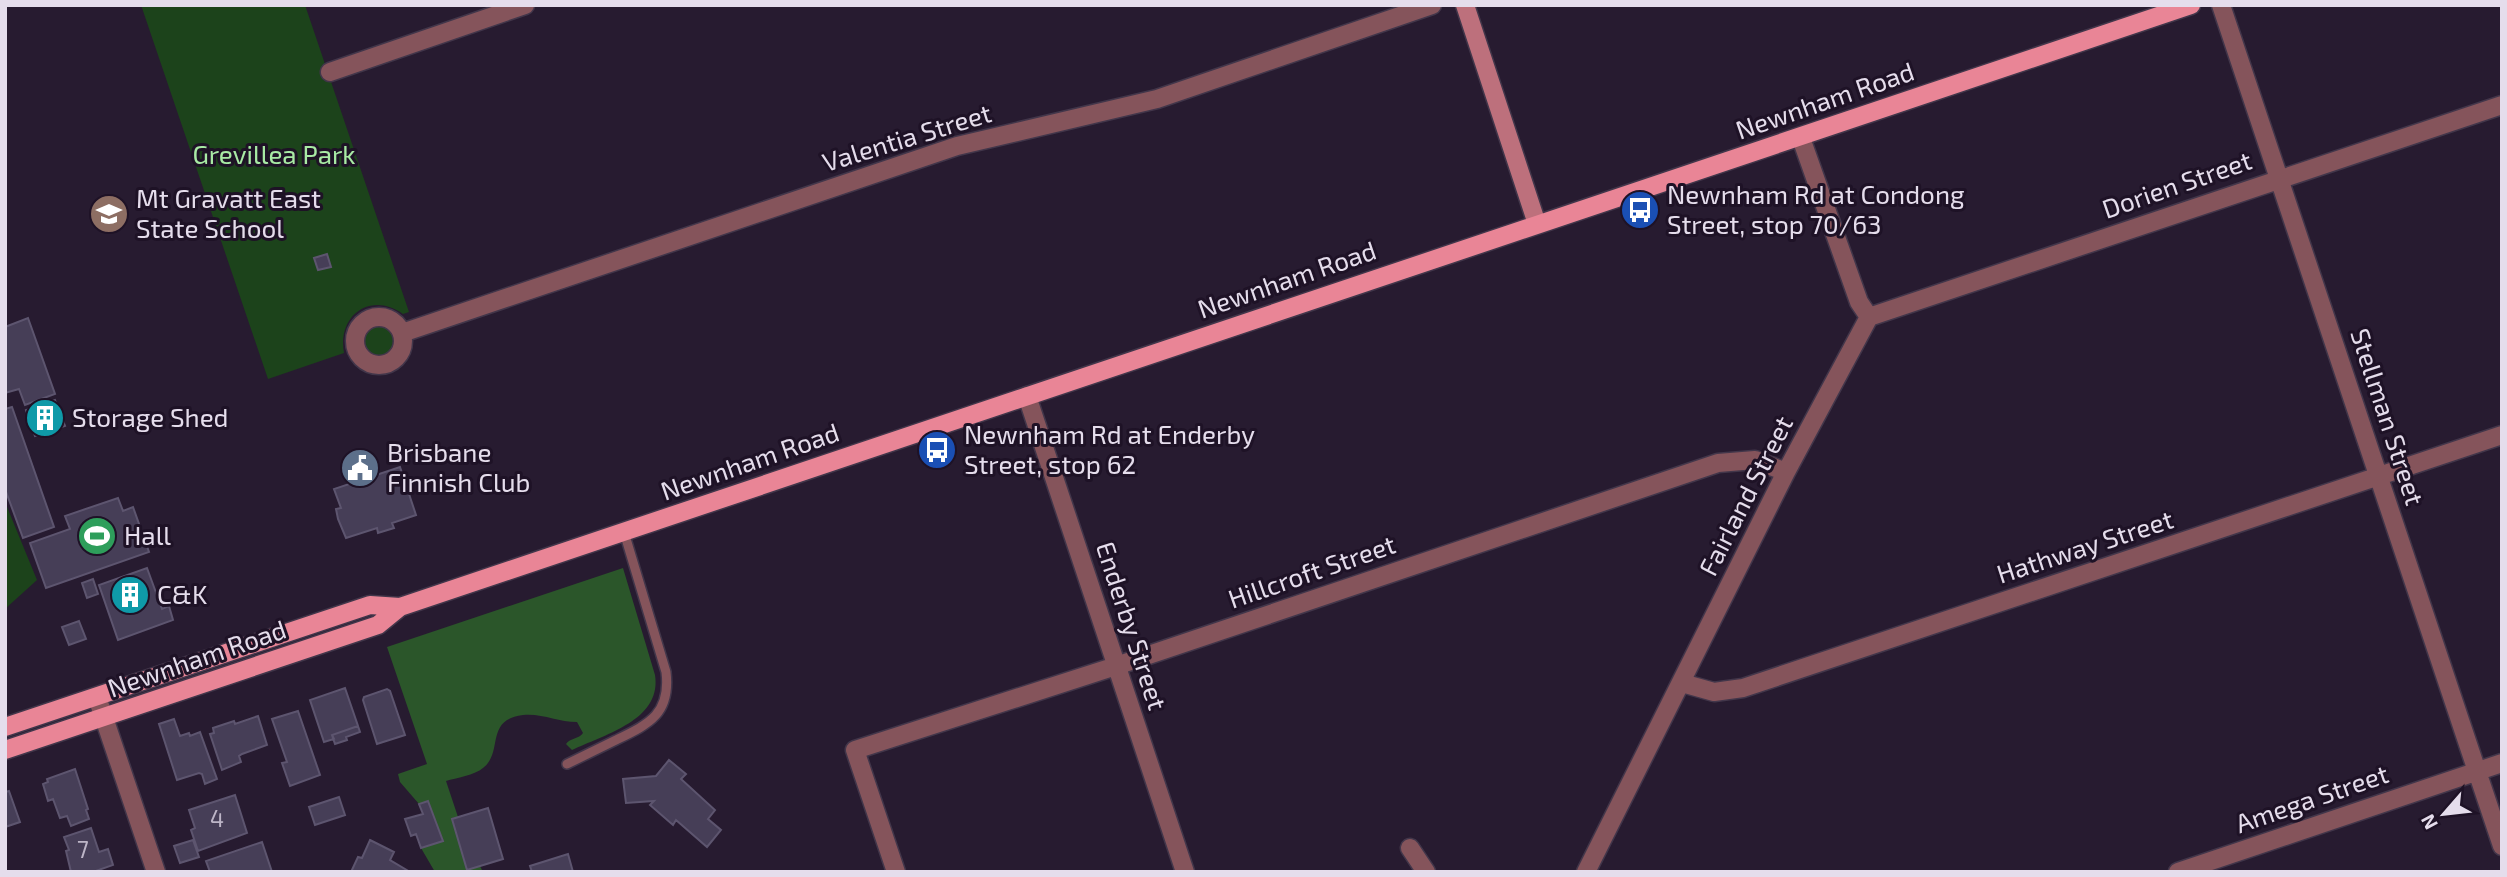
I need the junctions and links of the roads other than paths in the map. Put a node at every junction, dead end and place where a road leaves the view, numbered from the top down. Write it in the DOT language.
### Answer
graph roads {
  1 [pos="525,5"];
  2 [pos="1432,5"];
  3 [pos="1465,5"];
  4 [pos="2191,5"];
  5 [pos="2221,5"];
  6 [pos="330,72"];
  7 [pos="2502,105"];
  8 [pos="1801,138"];
  9 [pos="2279,178"];
  10 [pos="1537,224"];
  11 [pos="1869,317"];
  12 [pos="402,333"];
  13 [pos="1027,396"];
  14 [pos="2502,435"];
  15 [pos="1786,472"];
  16 [pos="2379,476"];
  17 [pos="624,532"];
  18 [pos="400,607"];
  19 [pos="1116,666"];
  20 [pos="1682,683"];
  21 [pos="97,697"];
  22 [pos="104,718"];
  23 [pos="5,727"];
  24 [pos="5,750"];
  25 [pos="2502,763"];
  26 [pos="567,764"];
  27 [pos="2477,772"];
  28 [pos="2502,846"];
  29 [pos="1410,848"];
  30 [pos="156,872"];
  31 [pos="896,872"];
  32 [pos="1185,872"];
  33 [pos="1426,872"];
  34 [pos="1586,872"];
  35 [pos="2178,872"];
  1 -- 6 [label="street"];
  2 -- 12 [label="street, Valentia Street"];
  3 -- 10 [label="street"];
  4 -- 8 [label="main road, Newnham Road"];
  5 -- 9 [label="street, Stellman Street"];
  7 -- 9 [label="street, Dorien Street"];
  8 -- 10 [label="main road, Newnham Road"];
  8 -- 11 [label="street"];
  9 -- 11 [label="street, Dorien Street"];
  9 -- 16 [label="street, Stellman Street"];
  10 -- 13 [label="main road, Newnham Road"];
  11 -- 15 [label="street, Fairland Street"];
  13 -- 17 [label="main road, Newnham Road"];
  13 -- 19 [label="street, Enderby Street"];
  14 -- 16 [label="street, Hathway Street"];
  15 -- 19 [label="street, Hillcroft Street"];
  15 -- 20 [label="street, Fairland Street"];
  16 -- 20 [label="street, Hathway Street"];
  16 -- 27 [label="street, Stellman Street"];
  17 -- 18 [label="main road, Newnham Road"];
  17 -- 26 [label="lane"];
  18 -- 21 [label="main road, Newnham Road"];
  18 -- 22 [label="main road, Newnham Road"];
  19 -- 31 [label="street, Hillcroft Street"];
  19 -- 32 [label="street, Enderby Street"];
  20 -- 34 [label="street, Fairland Street"];
  21 -- 22 [label="street"];
  21 -- 23 [label="main road, Newnham Road"];
  22 -- 24 [label="main road, Newnham Road"];
  22 -- 30 [label="street"];
  25 -- 27 [label="street, Amega Street"];
  27 -- 28 [label="street, Stellman Street"];
  27 -- 35 [label="street, Amega Street"];
  29 -- 33 [label="street"];
}
